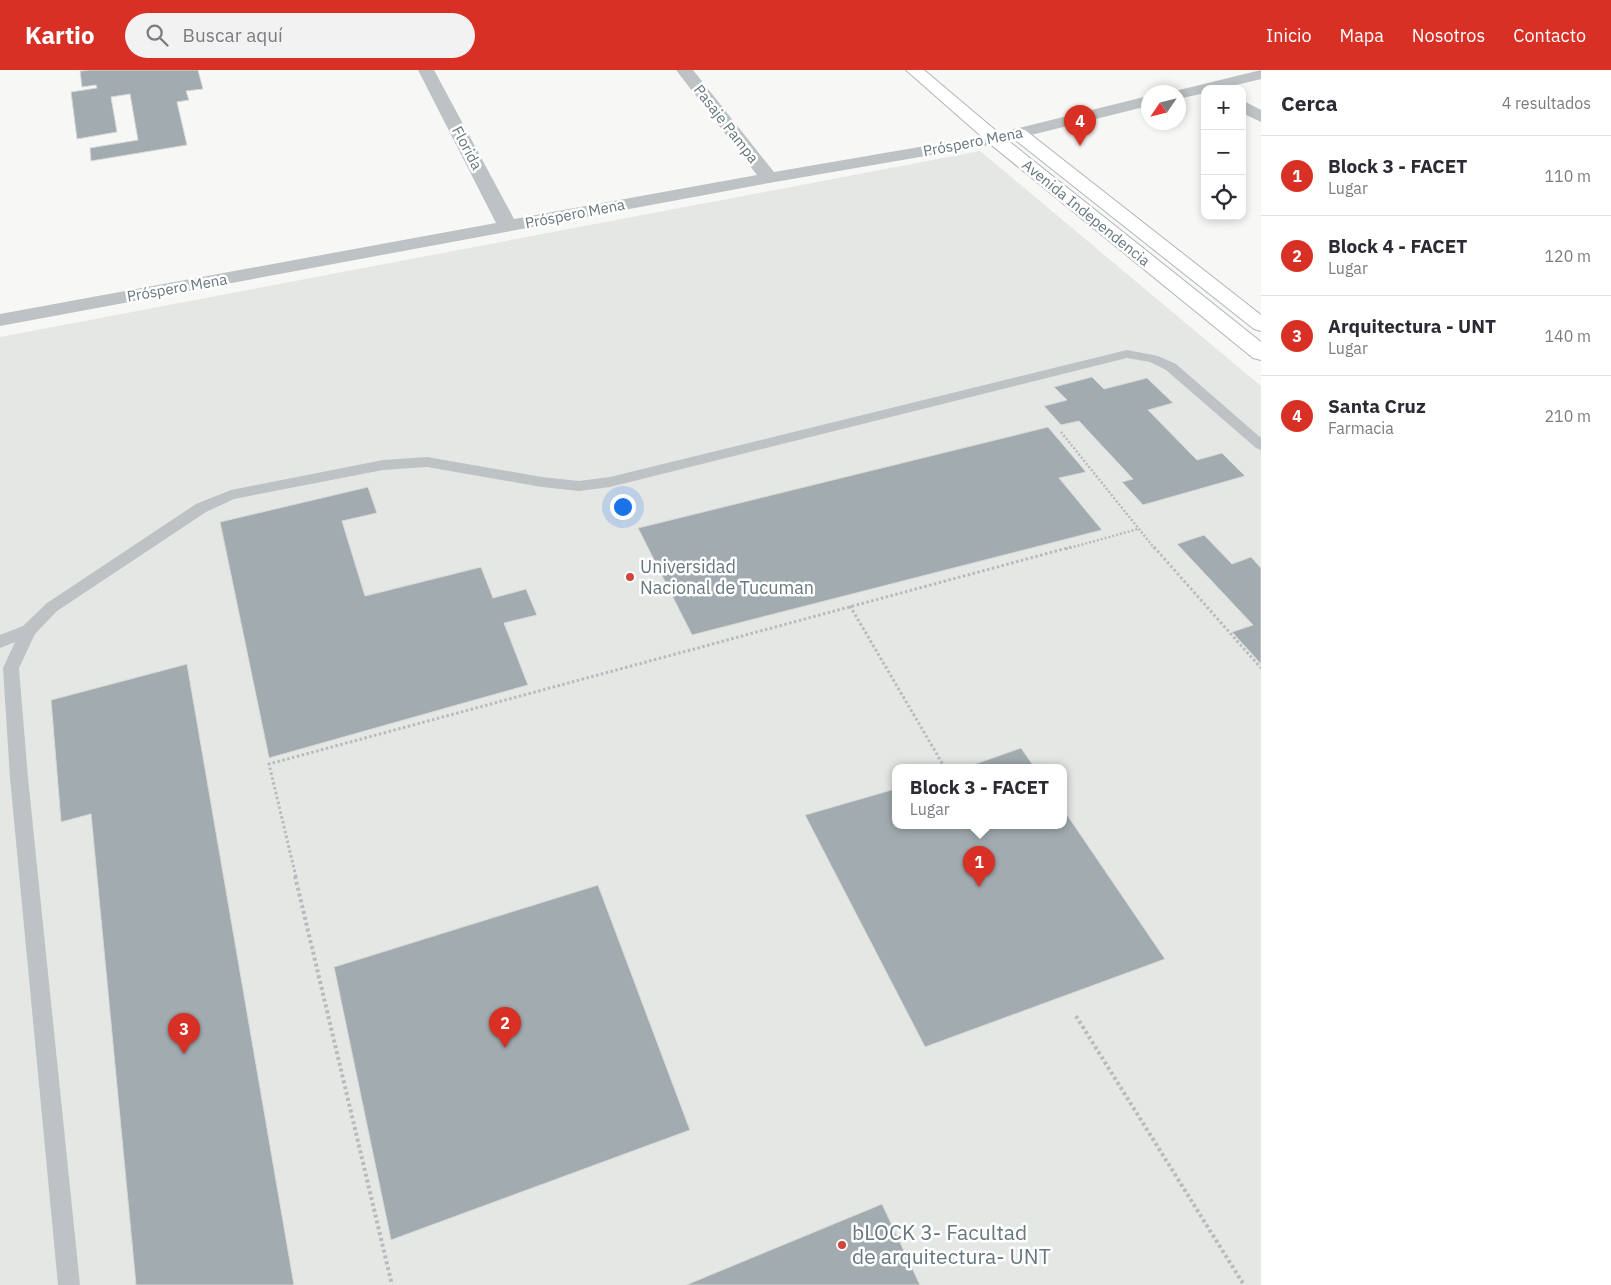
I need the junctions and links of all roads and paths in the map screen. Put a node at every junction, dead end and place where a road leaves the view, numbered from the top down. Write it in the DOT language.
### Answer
graph roads {
  1 [pos="426,70"];
  2 [pos="684,70"];
  3 [pos="914,70"];
  4 [pos="941,70"];
  5 [pos="1261,74"];
  6 [pos="1196,75"];
  7 [pos="1211,85"];
  8 [pos="1221,85"];
  9 [pos="964,89"];
  10 [pos="1201,90"];
  11 [pos="1186,92"];
  12 [pos="1141,103"];
  13 [pos="1246,108"];
  14 [pos="1261,117"];
  15 [pos="1003,121"];
  16 [pos="1018,134"];
  17 [pos="995,139"];
  18 [pos="769,178"];
  19 [pos="508,227"];
  20 [pos="0,320"];
  21 [pos="1261,325"];
  22 [pos="1261,353"];
  23 [pos="1061,432"];
  24 [pos="1261,445"];
  25 [pos="1138,528"];
  26 [pos="850,606"];
  27 [pos="28,630"];
  28 [pos="0,642"];
  29 [pos="1261,668"];
  30 [pos="943,764"];
  31 [pos="1076,1016"];
  32 [pos="70,1285"];
  33 [pos="392,1285"];
  34 [pos="1244,1285"];
  1 -- 19 [label="street, Florida"];
  2 -- 18 [label="street, Pasaje Pampa"];
  3 -- 17 [label="main road, Avenida Independencia"];
  4 -- 9 [label="main road"];
  5 -- 8 [label="street"];
  6 -- 7 [label="street"];
  10 -- 11 [label="street"];
  12 -- 16 [label="street, Próspero Mena"];
  13 -- 14 [label="street"];
  15 -- 16 [label="main road, Avenida Independencia"];
  16 -- 17 [label="street, Próspero Mena"];
  16 -- 21 [label="main road, Avenida Independencia"];
  17 -- 18 [label="street, Próspero Mena"];
  17 -- 22 [label="main road, Avenida Independencia"];
  18 -- 19 [label="street, Próspero Mena"];
  19 -- 20 [label="street, Próspero Mena"];
  23 -- 25 [label="path"];
  24 -- 27 [label="lane"];
  25 -- 26 [label="path"];
  25 -- 29 [label="path"];
  26 -- 30 [label="path"];
  26 -- 33 [label="path"];
  27 -- 28 [label="lane"];
  27 -- 32 [label="lane"];
  31 -- 34 [label="path"];
}
